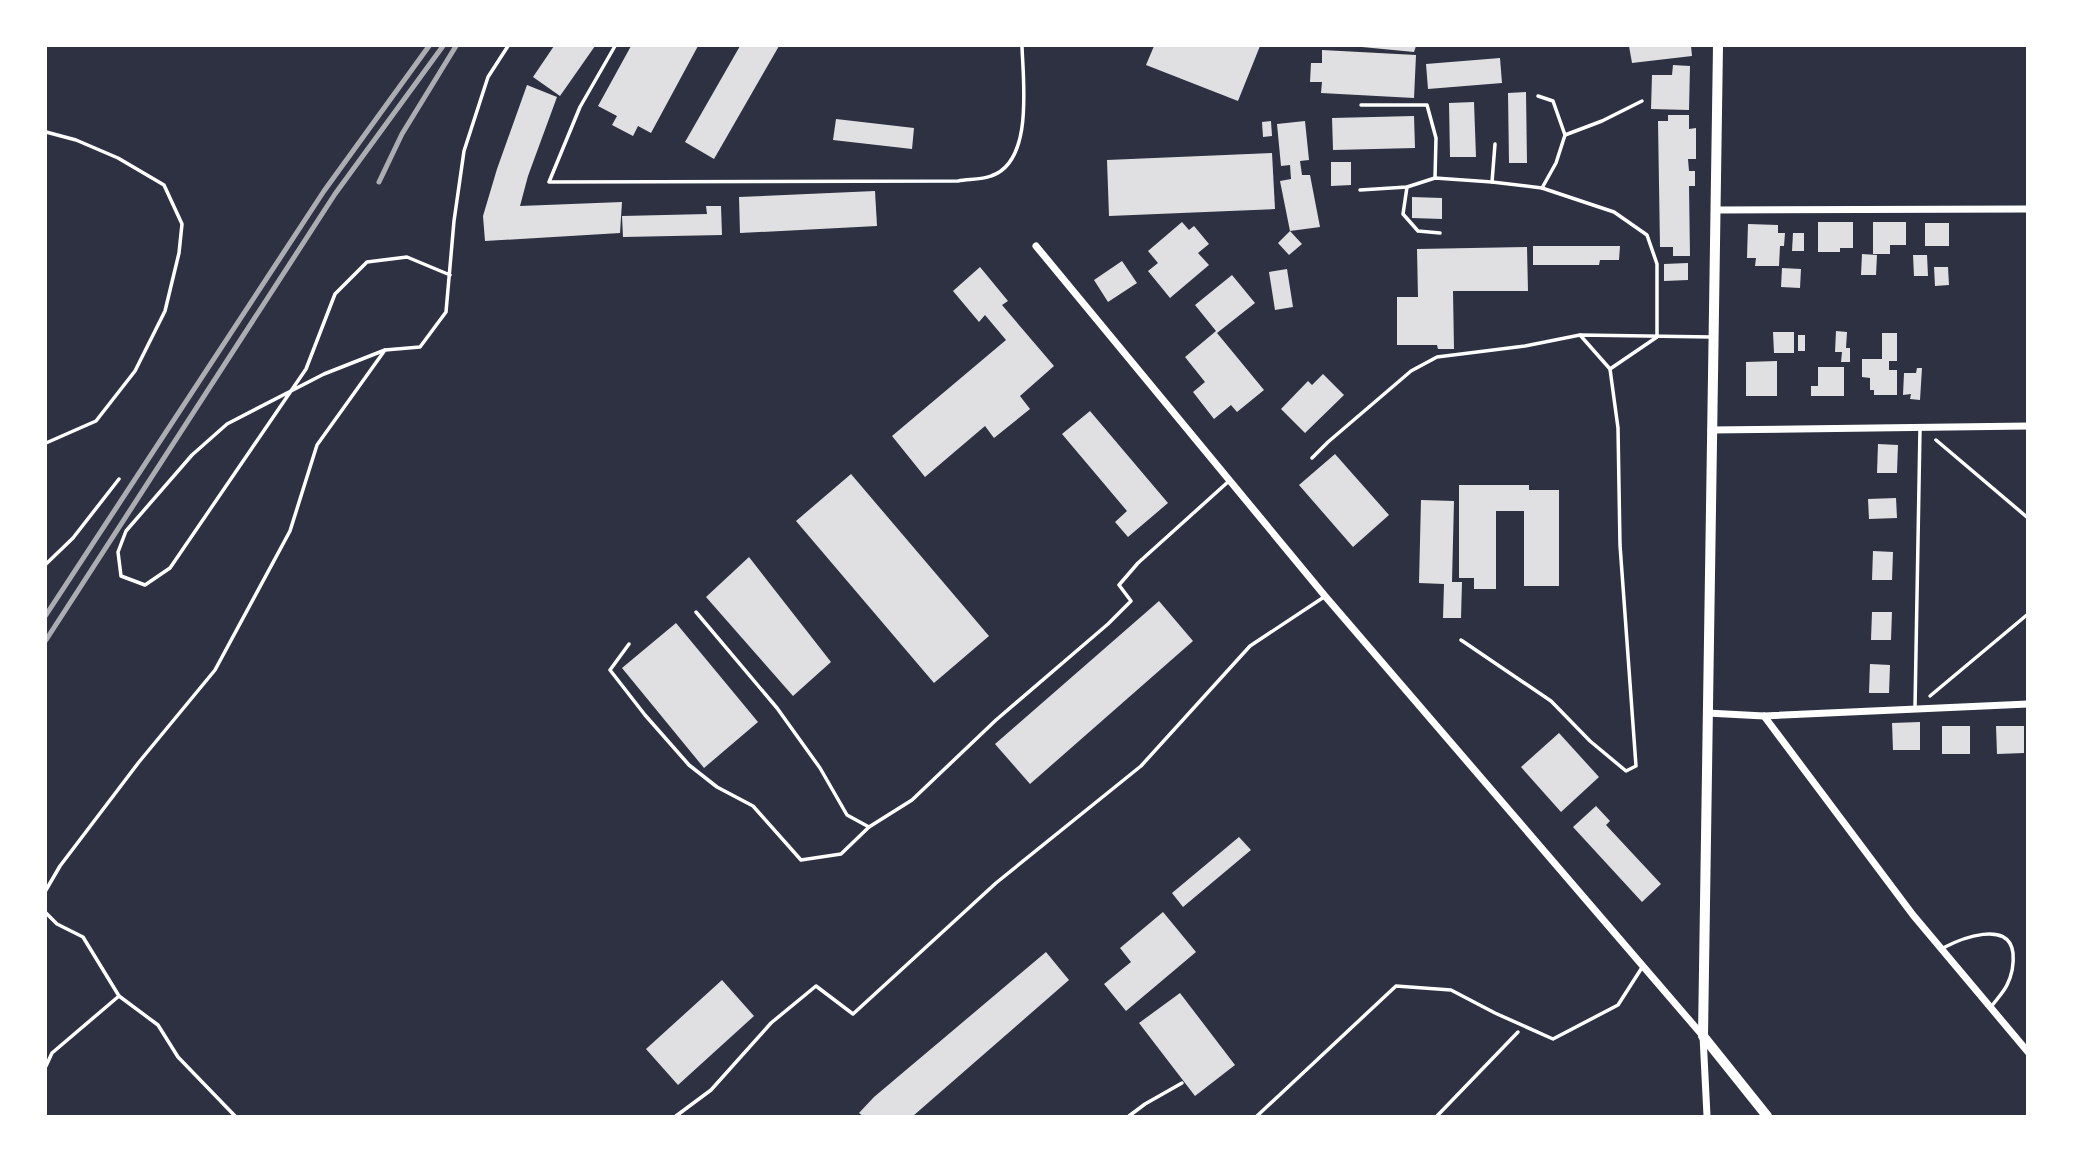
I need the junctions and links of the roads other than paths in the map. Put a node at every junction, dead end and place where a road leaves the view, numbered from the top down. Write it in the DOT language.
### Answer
graph roads {
  1 [pos="615,46"];
  2 [pos="1022,46"];
  3 [pos="1718,46"];
  4 [pos="1538,96"];
  5 [pos="1642,101"];
  6 [pos="1361,105"];
  7 [pos="46,132"];
  8 [pos="1564,135"];
  9 [pos="1495,144"];
  10 [pos="1435,178"];
  11 [pos="1492,182"];
  12 [pos="1407,187"];
  13 [pos="1542,188"];
  14 [pos="1360,190"];
  15 [pos="2028,209"];
  16 [pos="1716,210"];
  17 [pos="1440,233"];
  18 [pos="1036,246"];
  19 [pos="1580,335"];
  20 [pos="1657,337"];
  21 [pos="1712,337"];
  22 [pos="1611,369"];
  23 [pos="1920,426"];
  24 [pos="2028,426"];
  25 [pos="1711,429"];
  26 [pos="46,443"];
  27 [pos="1312,458"];
  28 [pos="1228,481"];
  29 [pos="1325,596"];
  30 [pos="696,612"];
  31 [pos="1461,640"];
  32 [pos="629,644"];
  33 [pos="2028,704"];
  34 [pos="1915,708"];
  35 [pos="1707,713"];
  36 [pos="1763,716"];
  37 [pos="869,827"];
  38 [pos="1941,948"];
  39 [pos="1643,966"];
  40 [pos="1991,1008"];
  41 [pos="1703,1036"];
  42 [pos="2028,1052"];
  43 [pos="1182,1083"];
  44 [pos="676,1116"];
  45 [pos="1129,1116"];
  46 [pos="1257,1116"];
  47 [pos="1707,1116"];
  48 [pos="1767,1116"];
  1 -- 2 [label="lane"];
  3 -- 16 [label="street"];
  4 -- 8 [label="lane"];
  5 -- 8 [label="lane"];
  6 -- 10 [label="lane"];
  7 -- 26 [label="lane"];
  8 -- 13 [label="lane"];
  9 -- 11 [label="lane"];
  10 -- 11 [label="lane"];
  10 -- 12 [label="lane"];
  11 -- 13 [label="lane"];
  12 -- 14 [label="lane"];
  12 -- 17 [label="lane"];
  13 -- 20 [label="lane"];
  15 -- 16 [label="street"];
  16 -- 21 [label="street"];
  18 -- 28 [label="street"];
  19 -- 20 [label="lane"];
  19 -- 22 [label="lane"];
  19 -- 27 [label="lane"];
  20 -- 21 [label="lane"];
  20 -- 22 [label="lane"];
  21 -- 25 [label="street"];
  22 -- 31 [label="lane"];
  23 -- 24 [label="street"];
  23 -- 25 [label="street"];
  23 -- 34 [label="lane"];
  25 -- 35 [label="street"];
  28 -- 29 [label="street"];
  28 -- 37 [label="lane"];
  29 -- 39 [label="street"];
  29 -- 44 [label="lane"];
  30 -- 37 [label="lane"];
  32 -- 37 [label="lane"];
  33 -- 34 [label="street"];
  34 -- 36 [label="street"];
  35 -- 36 [label="street"];
  35 -- 41 [label="street"];
  36 -- 38 [label="street"];
  38 -- 40 [label="street"];
  38 -- 40 [label="lane"];
  39 -- 41 [label="street"];
  39 -- 46 [label="lane"];
  40 -- 42 [label="street"];
  41 -- 47 [label="street"];
  41 -- 48 [label="street"];
  43 -- 45 [label="lane"];
}
